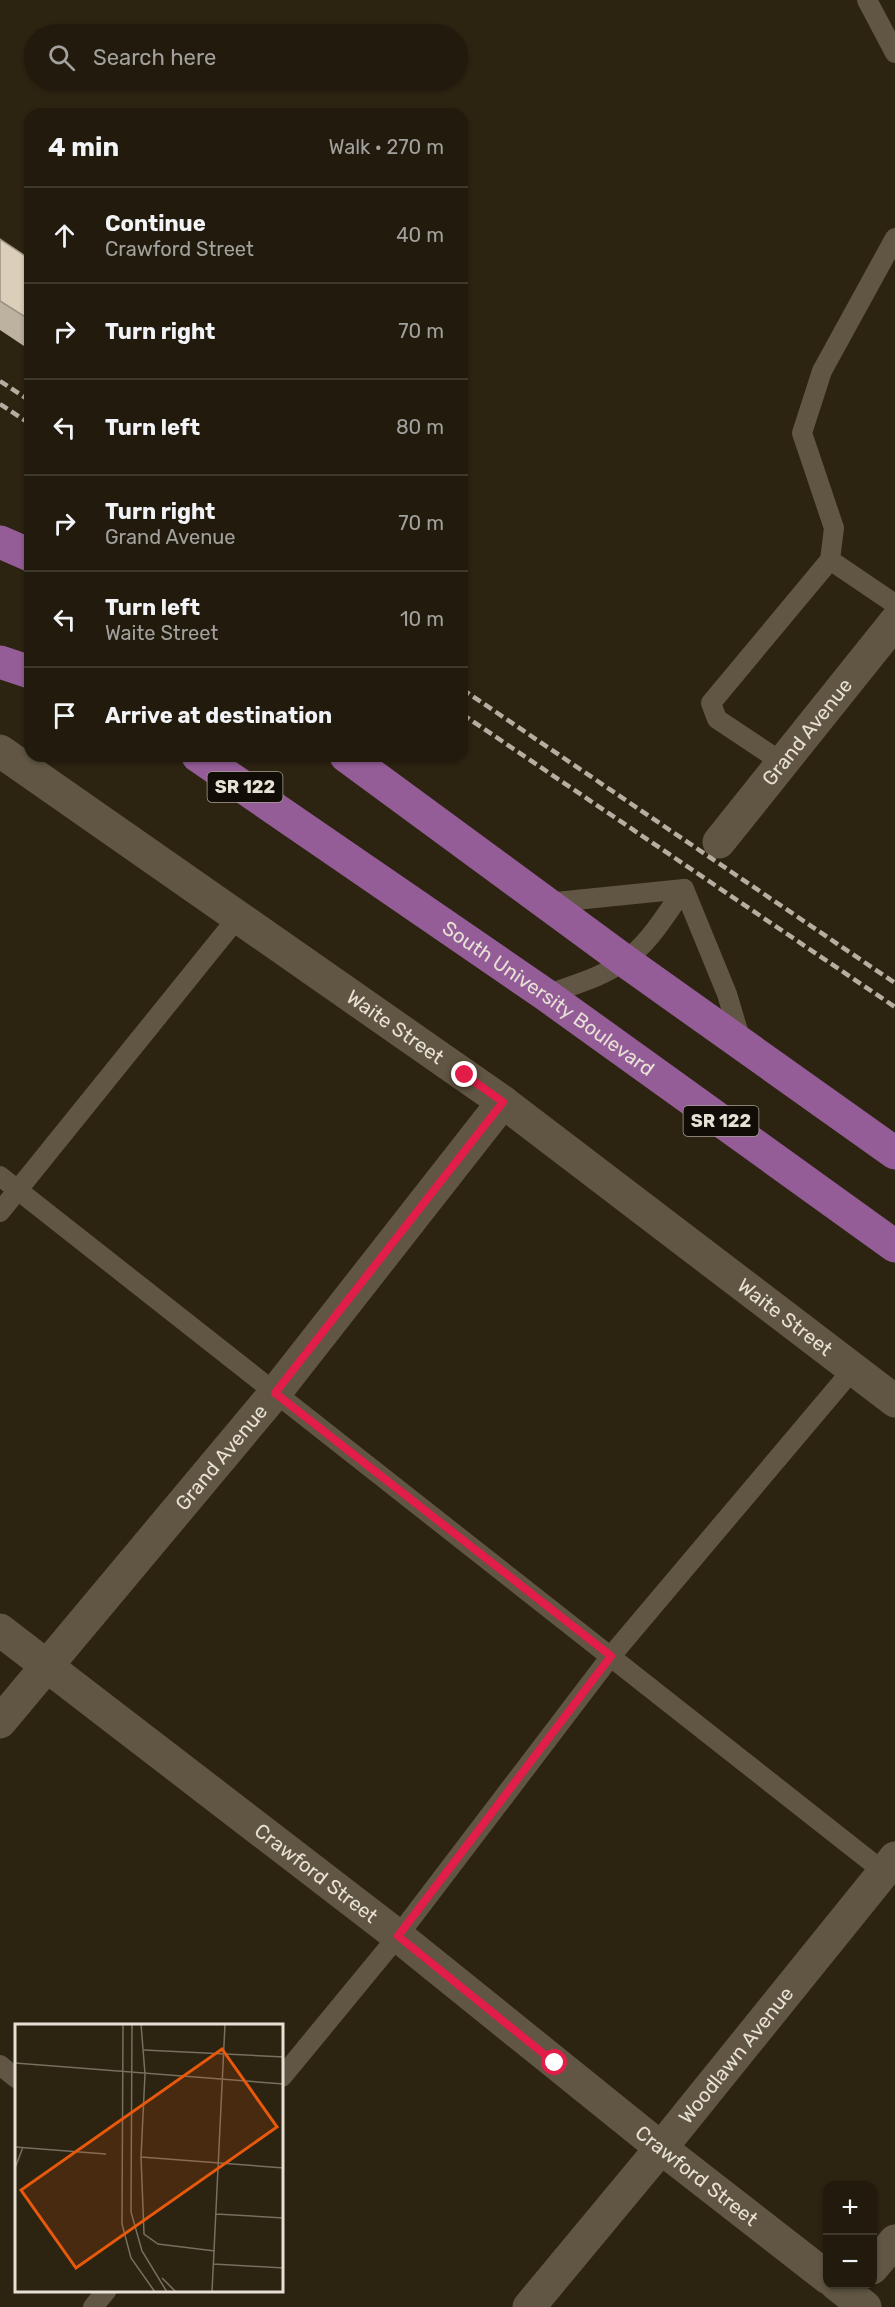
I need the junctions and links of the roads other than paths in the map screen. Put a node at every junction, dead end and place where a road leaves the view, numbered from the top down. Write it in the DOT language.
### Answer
graph roads {
  1 [pos="867,0"];
  2 [pos="895,53"];
  3 [pos="895,238"];
  4 [pos="0,542"];
  5 [pos="24,552"];
  6 [pos="830,560"];
  7 [pos="895,604"];
  8 [pos="895,622"];
  9 [pos="0,662"];
  10 [pos="24,670"];
  11 [pos="0,751"];
  12 [pos="207,762"];
  13 [pos="353,762"];
  14 [pos="783,763"];
  15 [pos="719,842"];
  16 [pos="684,889"];
  17 [pos="546,903"];
  18 [pos="238,917"];
  19 [pos="625,961"];
  20 [pos="546,995"];
  21 [pos="741,1041"];
  22 [pos="503,1102"];
  23 [pos="895,1152"];
  24 [pos="0,1176"];
  25 [pos="18,1190"];
  26 [pos="0,1212"];
  27 [pos="895,1246"];
  28 [pos="854,1368"];
  29 [pos="275,1393"];
  30 [pos="895,1401"];
  31 [pos="0,1630"];
  32 [pos="611,1656"];
  33 [pos="47,1666"];
  34 [pos="0,1722"];
  35 [pos="889,1865"];
  36 [pos="398,1936"];
  37 [pos="0,2065"];
  38 [pos="284,2075"];
  39 [pos="15,2077"];
  40 [pos="661,2148"];
  41 [pos="895,2241"];
  42 [pos="877,2263"];
  43 [pos="105,2292"];
  44 [pos="846,2293"];
  45 [pos="93,2307"];
  46 [pos="529,2307"];
  1 -- 2 [label="lane"];
  3 -- 6 [label="lane"];
  4 -- 5 [label="main road"];
  6 -- 7 [label="lane"];
  6 -- 14 [label="lane"];
  8 -- 14 [label="street, Grand Avenue"];
  9 -- 10 [label="main road"];
  11 -- 18 [label="street, Waite Street"];
  12 -- 20 [label="main road, South University Boulevard / SR 122"];
  13 -- 17 [label="main road"];
  14 -- 15 [label="street, Grand Avenue"];
  16 -- 17 [label="lane"];
  16 -- 19 [label="lane"];
  16 -- 21 [label="lane"];
  17 -- 19 [label="main road"];
  18 -- 22 [label="street, Waite Street"];
  18 -- 25 [label="lane"];
  19 -- 20 [label="lane"];
  19 -- 21 [label="main road"];
  20 -- 27 [label="main road, South University Boulevard / SR 122"];
  21 -- 23 [label="main road"];
  22 -- 28 [label="street, Waite Street"];
  22 -- 29 [label="street, Grand Avenue"];
  24 -- 25 [label="lane"];
  25 -- 26 [label="lane"];
  25 -- 29 [label="lane"];
  28 -- 30 [label="street, Waite Street"];
  28 -- 32 [label="lane"];
  29 -- 32 [label="lane"];
  29 -- 33 [label="street, Grand Avenue"];
  31 -- 33 [label="street, Crawford Street"];
  32 -- 35 [label="lane"];
  32 -- 36 [label="lane"];
  33 -- 34 [label="street, Grand Avenue"];
  33 -- 36 [label="street, Crawford Street"];
  35 -- 40 [label="street, Woodlawn Avenue"];
  36 -- 38 [label="lane"];
  36 -- 40 [label="street, Crawford Street"];
  37 -- 39 [label="lane"];
  40 -- 44 [label="street, Crawford Street"];
  40 -- 46 [label="street, Woodlawn Avenue"];
  41 -- 42 [label="street"];
  43 -- 45 [label="lane"];
}
